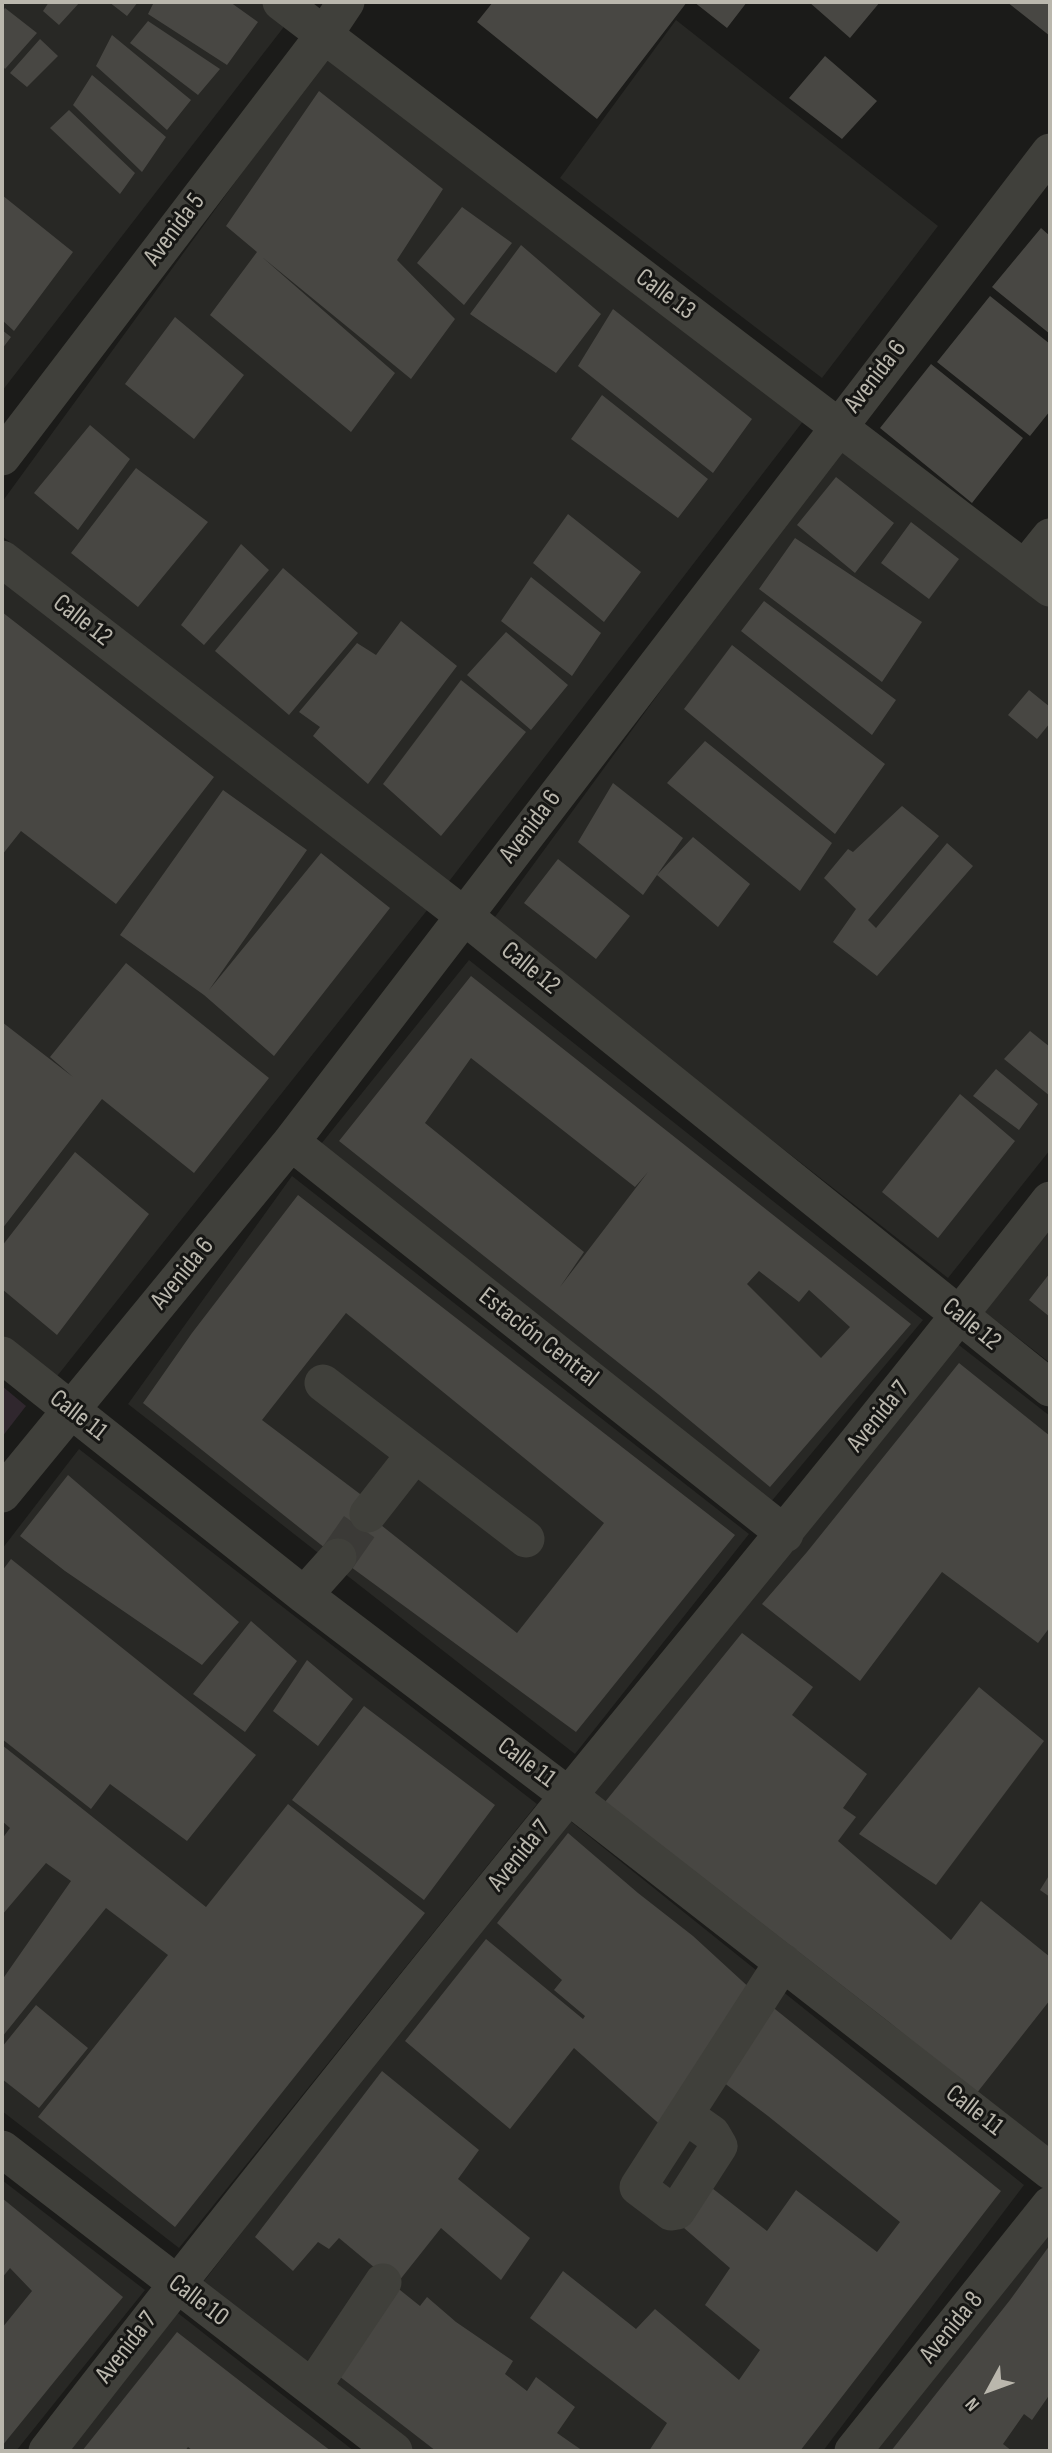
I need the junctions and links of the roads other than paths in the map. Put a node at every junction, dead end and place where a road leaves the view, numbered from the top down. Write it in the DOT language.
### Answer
graph roads {
  1 [pos="281,2"];
  2 [pos="346,2"];
  3 [pos="324,35"];
  4 [pos="1050,152"];
  5 [pos="838,426"];
  6 [pos="2,457"];
  7 [pos="1050,537"];
  8 [pos="2,559"];
  9 [pos="1037,578"];
  10 [pos="463,915"];
  11 [pos="291,1142"];
  12 [pos="1050,1200"];
  13 [pos="960,1316"];
  14 [pos="2,1355"];
  15 [pos="323,1383"];
  16 [pos="1050,1388"];
  17 [pos="71,1410"];
  18 [pos="415,1454"];
  19 [pos="2,1494"];
  20 [pos="368,1514"];
  21 [pos="785,1534"];
  22 [pos="526,1539"];
  23 [pos="338,1557"];
  24 [pos="304,1595"];
  25 [pos="569,1796"];
  26 [pos="783,1962"];
  27 [pos="685,2115"];
  28 [pos="2,2149"];
  29 [pos="1050,2171"];
  30 [pos="1050,2205"];
  31 [pos="383,2283"];
  32 [pos="176,2284"];
  33 [pos="312,2388"];
  34 [pos="47,2451"];
  35 [pos="394,2451"];
  36 [pos="853,2451"];
  1 -- 3 [label="street, Calle 13"];
  2 -- 3 [label="street, Avenida 5"];
  3 -- 5 [label="street, Calle 13"];
  3 -- 6 [label="street, Avenida 5"];
  4 -- 5 [label="street, Avenida 6"];
  5 -- 9 [label="street, Calle 13"];
  5 -- 10 [label="street, Avenida 6"];
  7 -- 9 [label="street"];
  8 -- 10 [label="street, Calle 12"];
  10 -- 11 [label="street, Avenida 6"];
  10 -- 13 [label="street, Calle 12"];
  11 -- 17 [label="street, Avenida 6"];
  11 -- 21 [label="street, Estación Central"];
  12 -- 13 [label="street, Avenida 7"];
  13 -- 16 [label="street, Calle 12"];
  13 -- 21 [label="street, Avenida 7"];
  14 -- 17 [label="street, Calle 11"];
  15 -- 18 [label="street"];
  17 -- 19 [label="street, Avenida 6"];
  17 -- 24 [label="street, Calle 11"];
  18 -- 20 [label="street"];
  18 -- 22 [label="street"];
  21 -- 25 [label="street, Avenida 7"];
  23 -- 24 [label="street"];
  24 -- 25 [label="street, Calle 11"];
  25 -- 26 [label="street, Calle 11"];
  25 -- 32 [label="street, Avenida 7"];
  26 -- 27 [label="street"];
  26 -- 29 [label="street, Calle 11"];
  28 -- 32 [label="street, Calle 10"];
  30 -- 36 [label="street, Avenida 8"];
  31 -- 33 [label="street"];
  32 -- 33 [label="street, Calle 10"];
  32 -- 34 [label="street, Avenida 7"];
  33 -- 35 [label="street, Calle 10"];
}
